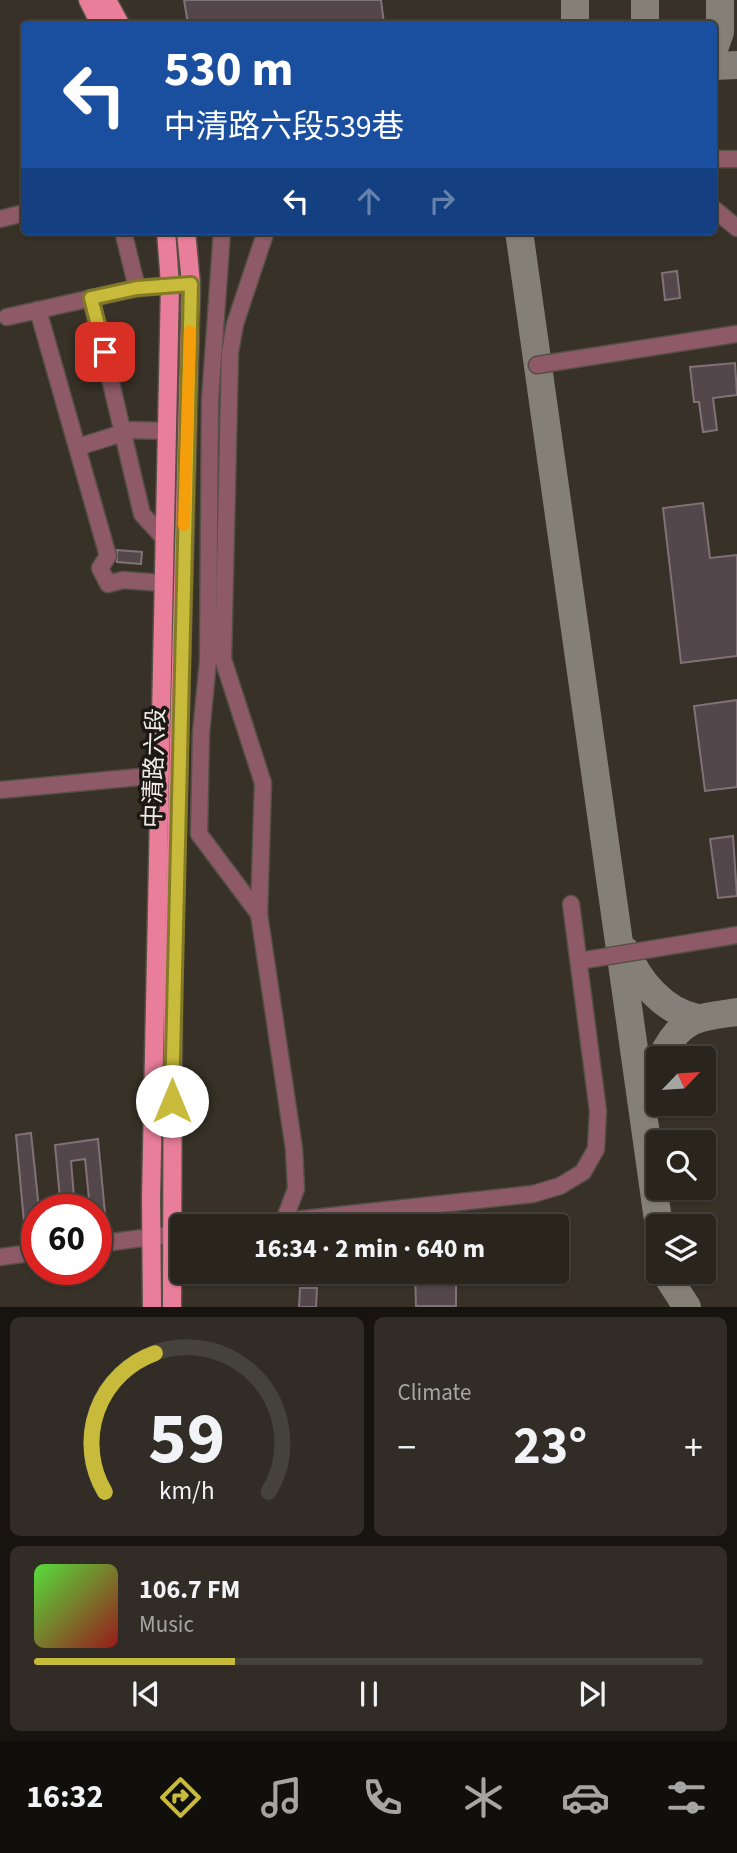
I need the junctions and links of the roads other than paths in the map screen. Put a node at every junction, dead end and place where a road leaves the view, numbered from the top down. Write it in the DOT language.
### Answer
graph roads {
  1 [pos="88,0"];
  2 [pos="107,0"];
  3 [pos="98,21"];
  4 [pos="118,21"];
  5 [pos="717,159"];
  6 [pos="737,159"];
  7 [pos="717,211"];
  8 [pos="21,214"];
  9 [pos="0,219"];
  10 [pos="737,228"];
  11 [pos="124,235"];
  12 [pos="166,235"];
  13 [pos="186,235"];
  14 [pos="222,235"];
  15 [pos="265,235"];
  16 [pos="170,284"];
  17 [pos="191,284"];
  18 [pos="137,288"];
  19 [pos="91,298"];
  20 [pos="38,310"];
  21 [pos="7,317"];
  22 [pos="737,334"];
  23 [pos="537,365"];
  24 [pos="167,431"];
  25 [pos="125,432"];
  26 [pos="78,447"];
  27 [pos="164,538"];
  28 [pos="162,583"];
  29 [pos="159,774"];
  30 [pos="179,775"];
  31 [pos="0,790"];
  32 [pos="571,904"];
  33 [pos="259,914"];
  34 [pos="737,936"];
  35 [pos="579,961"];
  36 [pos="177,1214"];
  37 [pos="287,1214"];
  38 [pos="334,1214"];
  39 [pos="170,1234"];
  40 [pos="151,1237"];
  41 [pos="112,1242"];
  42 [pos="21,1254"];
  43 [pos="0,1257"];
  44 [pos="174,1284"];
  45 [pos="152,1307"];
  46 [pos="172,1307"];
  1 -- 3 [label="main road"];
  2 -- 4 [label="main road"];
  5 -- 6 [label="street"];
  7 -- 10 [label="street"];
  8 -- 9 [label="street"];
  11 -- 18 [label="street"];
  12 -- 16 [label="main road, 中清路六段"];
  13 -- 17 [label="main road, 中清路六段"];
  14 -- 33 [label="street"];
  15 -- 33 [label="street"];
  16 -- 17 [label="street"];
  16 -- 18 [label="street"];
  16 -- 24 [label="main road, 中清路六段"];
  17 -- 30 [label="main road, 中清路六段"];
  18 -- 19 [label="street"];
  19 -- 20 [label="street"];
  19 -- 25 [label="street"];
  20 -- 21 [label="street"];
  20 -- 26 [label="street"];
  22 -- 23 [label="street"];
  24 -- 25 [label="street"];
  24 -- 27 [label="main road, 中清路六段"];
  25 -- 26 [label="street"];
  25 -- 27 [label="street"];
  26 -- 28 [label="street"];
  27 -- 28 [label="main road, 中清路六段"];
  28 -- 29 [label="main road, 中清路六段"];
  29 -- 30 [label="street"];
  29 -- 31 [label="street"];
  29 -- 40 [label="main road, 中清路六段"];
  30 -- 36 [label="main road, 中清路六段"];
  32 -- 35 [label="street"];
  33 -- 37 [label="street"];
  34 -- 35 [label="street"];
  35 -- 38 [label="street"];
  39 -- 40 [label="street"];
  40 -- 41 [label="street"];
  40 -- 45 [label="main road, 中清路六段"];
  42 -- 43 [label="street"];
  44 -- 46 [label="main road, 中清路六段"];
}
